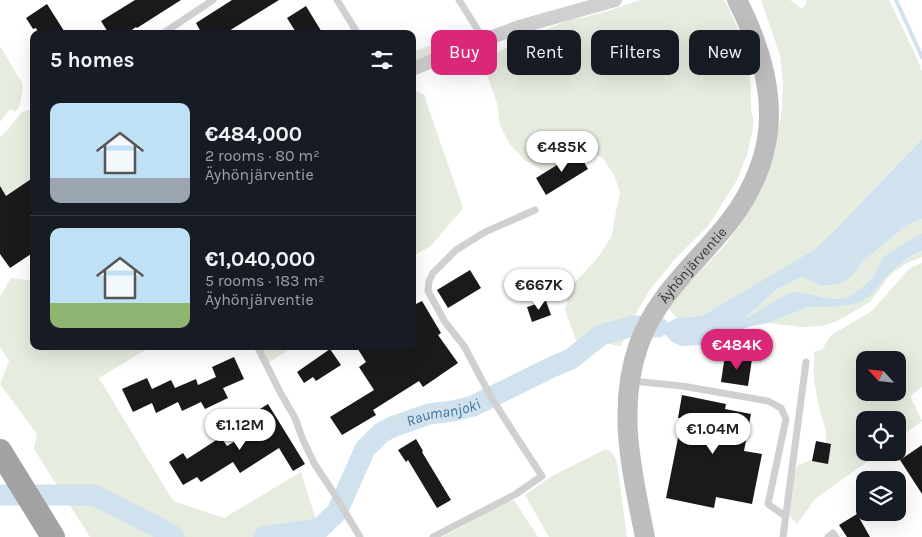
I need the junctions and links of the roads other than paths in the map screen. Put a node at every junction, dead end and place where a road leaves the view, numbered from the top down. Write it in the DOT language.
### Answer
graph roads {
  1 [pos="213,0"];
  2 [pos="337,0"];
  3 [pos="459,0"];
  4 [pos="615,0"];
  5 [pos="736,0"];
  6 [pos="168,30"];
  7 [pos="356,30"];
  8 [pos="478,30"];
  9 [pos="497,35"];
  10 [pos="431,61"];
  11 [pos="416,67"];
  12 [pos="535,210"];
  13 [pos="259,350"];
  14 [pos="806,362"];
  15 [pos="629,381"];
  16 [pos="0,451"];
  17 [pos="785,516"];
  18 [pos="48,528"];
  19 [pos="360,537"];
  20 [pos="433,537"];
  21 [pos="645,537"];
  22 [pos="782,537"];
  23 [pos="828,537"];
  24 [pos="836,537"];
  1 -- 6 [label="lane"];
  2 -- 7 [label="lane"];
  3 -- 8 [label="lane"];
  4 -- 9 [label="street"];
  5 -- 15 [label="main road, Äyhönjärventie"];
  10 -- 11 [label="street"];
  12 -- 20 [label="lane"];
  13 -- 19 [label="lane"];
  14 -- 17 [label="lane"];
  15 -- 17 [label="lane"];
  15 -- 21 [label="main road, Äyhönjärventie"];
  16 -- 18 [label="highway"];
  17 -- 22 [label="lane"];
  23 -- 24 [label="lane"];
}
